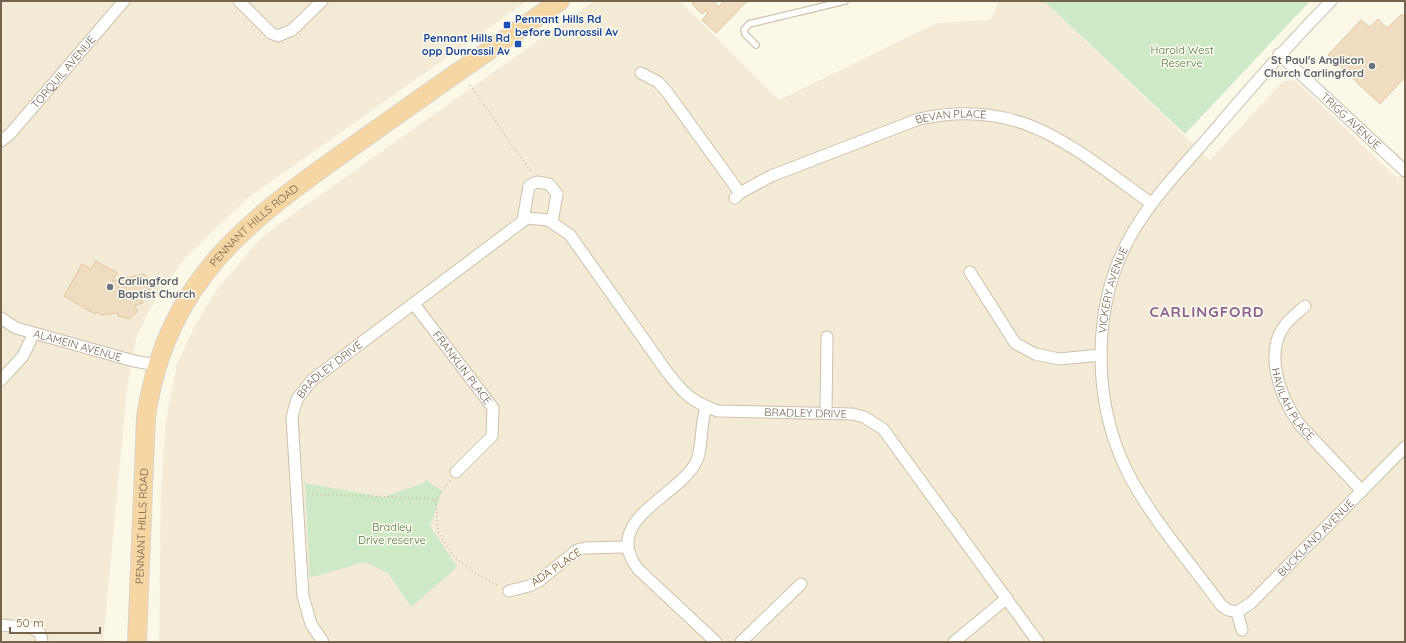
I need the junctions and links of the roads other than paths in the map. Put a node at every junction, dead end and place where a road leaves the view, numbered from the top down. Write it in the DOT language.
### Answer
graph roads {
  1 [pos="124,1"];
  2 [pos="240,1"];
  3 [pos="322,1"];
  4 [pos="560,1"];
  5 [pos="845,1"];
  6 [pos="1331,1"];
  7 [pos="756,46"];
  8 [pos="1279,54"];
  9 [pos="641,73"];
  10 [pos="1,141"];
  11 [pos="1405,171"];
  12 [pos="1151,203"];
  13 [pos="523,220"];
  14 [pos="552,222"];
  15 [pos="970,272"];
  16 [pos="414,304"];
  17 [pos="1305,306"];
  18 [pos="1,318"];
  19 [pos="34,333"];
  20 [pos="827,337"];
  21 [pos="1101,355"];
  22 [pos="157,365"];
  23 [pos="1,380"];
  24 [pos="706,407"];
  25 [pos="826,413"];
  26 [pos="1405,447"];
  27 [pos="456,472"];
  28 [pos="1362,490"];
  29 [pos="626,547"];
  30 [pos="801,584"];
  31 [pos="509,591"];
  32 [pos="1007,598"];
  33 [pos="1237,612"];
  34 [pos="1,625"];
  35 [pos="1242,630"];
  36 [pos="42,642"];
  37 [pos="137,642"];
  38 [pos="323,642"];
  39 [pos="716,642"];
  40 [pos="741,642"];
  41 [pos="954,642"];
  42 [pos="1038,642"];
  1 -- 10 [label="street, TORQUIL AVENUE"];
  2 -- 3 [label="street"];
  4 -- 22 [label="highway, PENNANT HILLS ROAD"];
  5 -- 7 [label="lane"];
  6 -- 8 [label="street, VICKERY AVENUE"];
  8 -- 11 [label="street, TRIGG AVENUE"];
  8 -- 12 [label="street, VICKERY AVENUE"];
  9 -- 12 [label="street, BEVAN PLACE"];
  12 -- 21 [label="street, VICKERY AVENUE"];
  13 -- 14 [label="street, BRADLEY DRIVE"];
  13 -- 14 [label="street"];
  13 -- 16 [label="street, BRADLEY DRIVE"];
  14 -- 24 [label="street, BRADLEY DRIVE"];
  15 -- 21 [label="street"];
  16 -- 27 [label="street, FRANKLIN PLACE"];
  16 -- 38 [label="street, BRADLEY DRIVE"];
  17 -- 28 [label="street, HAVILAH PLACE"];
  18 -- 19 [label="street, ALAMEIN AVENUE"];
  19 -- 22 [label="street, ALAMEIN AVENUE"];
  19 -- 23 [label="street"];
  20 -- 25 [label="street"];
  21 -- 33 [label="street, VICKERY AVENUE"];
  22 -- 37 [label="highway, PENNANT HILLS ROAD"];
  24 -- 25 [label="street, BRADLEY DRIVE"];
  24 -- 29 [label="street"];
  25 -- 32 [label="street, BRADLEY DRIVE"];
  26 -- 28 [label="street, BUCKLAND AVENUE"];
  28 -- 33 [label="street, BUCKLAND AVENUE"];
  29 -- 31 [label="street, ADA PLACE"];
  29 -- 39 [label="street"];
  30 -- 40 [label="street"];
  32 -- 41 [label="street"];
  32 -- 42 [label="street, BRADLEY DRIVE"];
  33 -- 35 [label="street"];
  34 -- 36 [label="street"];
}
